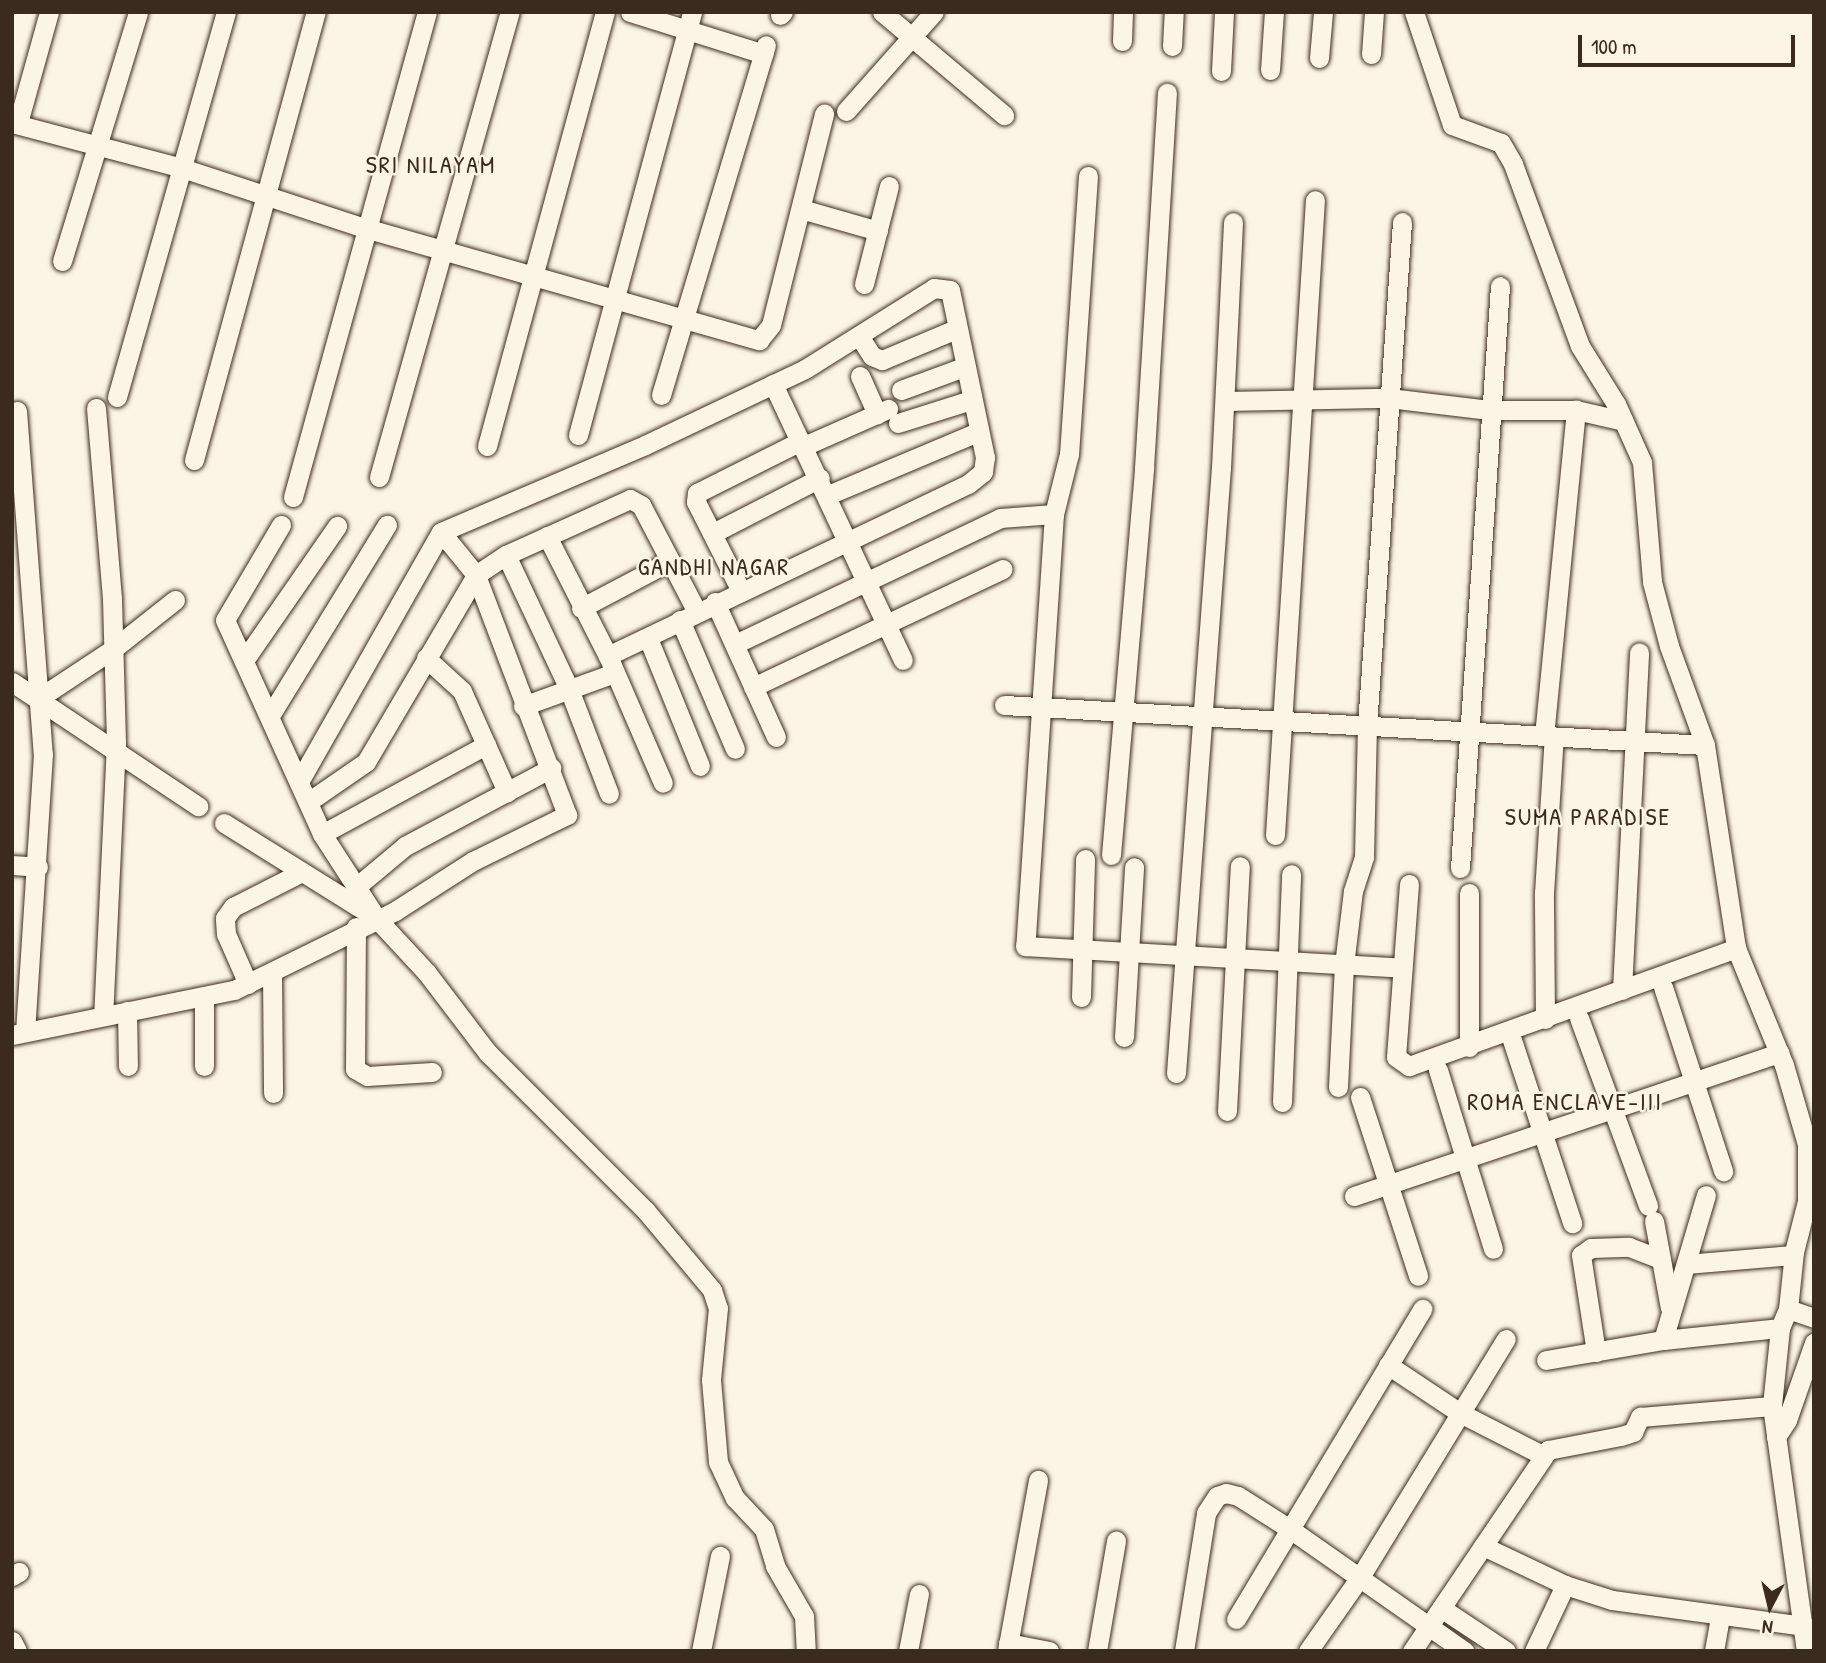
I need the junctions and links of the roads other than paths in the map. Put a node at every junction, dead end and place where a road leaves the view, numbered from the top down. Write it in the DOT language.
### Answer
graph roads {
  1 [pos="49,12"];
  2 [pos="138,12"];
  3 [pos="226,12"];
  4 [pos="316,12"];
  5 [pos="426,12"];
  6 [pos="510,12"];
  7 [pos="605,12"];
  8 [pos="630,12"];
  9 [pos="882,12"];
  10 [pos="934,12"];
  11 [pos="1123,12"];
  12 [pos="1174,12"];
  13 [pos="1224,12"];
  14 [pos="1274,12"];
  15 [pos="1323,12"];
  16 [pos="1374,12"];
  17 [pos="1414,12"];
  18 [pos="689,22"];
  19 [pos="912,37"];
  20 [pos="1122,41"];
  21 [pos="1172,46"];
  22 [pos="1371,54"];
  23 [pos="1319,58"];
  24 [pos="1270,69"];
  25 [pos="1221,71"];
  26 [pos="1167,93"];
  27 [pos="846,111"];
  28 [pos="824,114"];
  29 [pos="1004,115"];
  30 [pos="15,123"];
  31 [pos="97,144"];
  32 [pos="181,168"];
  33 [pos="1088,176"];
  34 [pos="889,186"];
  35 [pos="266,196"];
  36 [pos="1315,200"];
  37 [pos="801,208"];
  38 [pos="1233,222"];
  39 [pos="1402,222"];
  40 [pos="365,228"];
  41 [pos="878,230"];
  42 [pos="443,249"];
  43 [pos="62,261"];
  44 [pos="534,275"];
  45 [pos="863,284"];
  46 [pos="1500,286"];
  47 [pos="616,302"];
  48 [pos="683,321"];
  49 [pos="956,329"];
  50 [pos="859,336"];
  51 [pos="964,367"];
  52 [pos="860,376"];
  53 [pos="773,384"];
  54 [pos="901,390"];
  55 [pos="661,395"];
  56 [pos="117,397"];
  57 [pos="1303,398"];
  58 [pos="1389,398"];
  59 [pos="971,400"];
  60 [pos="1226,401"];
  61 [pos="96,408"];
  62 [pos="1489,410"];
  63 [pos="1576,410"];
  64 [pos="17,411"];
  65 [pos="888,416"];
  66 [pos="1624,421"];
  67 [pos="978,432"];
  68 [pos="578,435"];
  69 [pos="803,443"];
  70 [pos="487,446"];
  71 [pos="194,460"];
  72 [pos="379,477"];
  73 [pos="824,486"];
  74 [pos="293,497"];
  75 [pos="1054,514"];
  76 [pos="281,525"];
  77 [pos="387,525"];
  78 [pos="337,526"];
  79 [pos="441,532"];
  80 [pos="713,533"];
  81 [pos="547,536"];
  82 [pos="849,541"];
  83 [pos="506,555"];
  84 [pos="670,561"];
  85 [pos="1003,569"];
  86 [pos="476,575"];
  87 [pos="868,581"];
  88 [pos="741,591"];
  89 [pos="175,600"];
  90 [pos="715,602"];
  91 [pos="581,608"];
  92 [pos="688,615"];
  93 [pos="884,624"];
  94 [pos="648,638"];
  95 [pos="735,644"];
  96 [pos="113,649"];
  97 [pos="1639,652"];
  98 [pos="426,658"];
  99 [pos="245,659"];
  100 [pos="903,660"];
  101 [pos="611,664"];
  102 [pos="12,682"];
  103 [pos="753,687"];
  104 [pos="569,689"];
  105 [pos="39,698"];
  106 [pos="1004,705"];
  107 [pos="523,706"];
  108 [pos="1044,708"];
  109 [pos="1124,713"];
  110 [pos="271,714"];
  111 [pos="1200,719"];
  112 [pos="1284,724"];
  113 [pos="1367,726"];
  114 [pos="1470,731"];
  115 [pos="1549,736"];
  116 [pos="776,737"];
  117 [pos="1634,743"];
  118 [pos="486,745"];
  119 [pos="1705,745"];
  120 [pos="116,748"];
  121 [pos="735,749"];
  122 [pos="700,766"];
  123 [pos="551,768"];
  124 [pos="300,780"];
  125 [pos="663,783"];
  126 [pos="507,792"];
  127 [pos="609,794"];
  128 [pos="308,802"];
  129 [pos="198,806"];
  130 [pos="224,822"];
  131 [pos="322,834"];
  132 [pos="1275,835"];
  133 [pos="1111,855"];
  134 [pos="1085,859"];
  135 [pos="12,865"];
  136 [pos="1240,866"];
  137 [pos="38,867"];
  138 [pos="1134,867"];
  139 [pos="1460,868"];
  140 [pos="300,873"];
  141 [pos="1291,874"];
  142 [pos="1409,884"];
  143 [pos="356,887"];
  144 [pos="1469,893"];
  145 [pos="377,919"];
  146 [pos="356,927"];
  147 [pos="1736,948"];
  148 [pos="1082,949"];
  149 [pos="1130,952"];
  150 [pos="1184,956"];
  151 [pos="1235,958"];
  152 [pos="1288,961"];
  153 [pos="1344,965"];
  154 [pos="1402,968"];
  155 [pos="272,973"];
  156 [pos="248,984"];
  157 [pos="1663,987"];
  158 [pos="1622,990"];
  159 [pos="204,997"];
  160 [pos="1081,997"];
  161 [pos="127,1011"];
  162 [pos="103,1015"];
  163 [pos="1579,1018"];
  164 [pos="1545,1019"];
  165 [pos="19,1033"];
  166 [pos="1124,1037"];
  167 [pos="1512,1040"];
  168 [pos="1469,1047"];
  169 [pos="1780,1053"];
  170 [pos="128,1066"];
  171 [pos="204,1066"];
  172 [pos="1438,1070"];
  173 [pos="432,1072"];
  174 [pos="1176,1073"];
  175 [pos="1697,1082"];
  176 [pos="1338,1087"];
  177 [pos="273,1093"];
  178 [pos="1360,1097"];
  179 [pos="1282,1102"];
  180 [pos="1616,1109"];
  181 [pos="1227,1111"];
  182 [pos="1542,1131"];
  183 [pos="1465,1158"];
  184 [pos="1723,1171"];
  185 [pos="1392,1185"];
  186 [pos="1706,1195"];
  187 [pos="1353,1196"];
  188 [pos="1810,1201"];
  189 [pos="1572,1223"];
  190 [pos="1493,1249"];
  191 [pos="1793,1255"];
  192 [pos="1661,1259"];
  193 [pos="1686,1264"];
  194 [pos="1419,1276"];
  195 [pos="1422,1309"];
  196 [pos="1788,1309"];
  197 [pos="1670,1310"];
  198 [pos="1814,1318"];
  199 [pos="1780,1328"];
  200 [pos="1506,1339"];
  201 [pos="1663,1340"];
  202 [pos="1814,1343"];
  203 [pos="1595,1352"];
  204 [pos="1546,1360"];
  205 [pos="1388,1365"];
  206 [pos="1772,1406"];
  207 [pos="1460,1413"];
  208 [pos="1776,1437"];
  209 [pos="1542,1455"];
  210 [pos="1038,1480"];
  211 [pos="1290,1529"];
  212 [pos="1116,1541"];
  213 [pos="1483,1545"];
  214 [pos="720,1556"];
  215 [pos="1360,1577"];
  216 [pos="1566,1585"];
  217 [pos="919,1594"];
  218 [pos="1441,1608"];
  219 [pos="1720,1617"];
  220 [pos="1236,1619"];
  221 [pos="1805,1626"];
  222 [pos="1429,1627"];
  223 [pos="12,1641"];
  224 [pos="1008,1647"];
  225 [pos="17,1651"];
  226 [pos="701,1651"];
  227 [pos="806,1651"];
  228 [pos="908,1651"];
  229 [pos="1049,1651"];
  230 [pos="1097,1651"];
  231 [pos="1184,1651"];
  232 [pos="1307,1651"];
  233 [pos="1412,1651"];
  234 [pos="1464,1651"];
  235 [pos="1506,1651"];
  236 [pos="1534,1651"];
  237 [pos="1713,1651"];
  238 [pos="1806,1651"];
  1 -- 30 [label="street"];
  2 -- 31 [label="street"];
  3 -- 32 [label="street"];
  4 -- 35 [label="street"];
  5 -- 40 [label="street"];
  6 -- 42 [label="street"];
  7 -- 44 [label="street"];
  8 -- 18 [label="street"];
  9 -- 19 [label="street"];
  10 -- 19 [label="street"];
  11 -- 20 [label="street"];
  12 -- 21 [label="street"];
  13 -- 25 [label="street"];
  14 -- 24 [label="street"];
  15 -- 23 [label="street"];
  16 -- 22 [label="street"];
  17 -- 66 [label="street"];
  18 -- 47 [label="street"];
  18 -- 48 [label="street"];
  19 -- 27 [label="street"];
  19 -- 29 [label="street"];
  26 -- 109 [label="street"];
  28 -- 37 [label="street"];
  30 -- 31 [label="street"];
  31 -- 32 [label="street"];
  31 -- 43 [label="street"];
  32 -- 35 [label="street"];
  32 -- 56 [label="street"];
  33 -- 75 [label="street"];
  34 -- 41 [label="street"];
  35 -- 40 [label="street"];
  35 -- 71 [label="street"];
  36 -- 57 [label="street"];
  37 -- 41 [label="street"];
  37 -- 48 [label="street"];
  38 -- 60 [label="street"];
  39 -- 58 [label="street"];
  40 -- 42 [label="street"];
  40 -- 74 [label="street"];
  41 -- 45 [label="street"];
  42 -- 44 [label="street"];
  42 -- 72 [label="street"];
  44 -- 47 [label="street"];
  44 -- 70 [label="street"];
  46 -- 62 [label="street"];
  47 -- 48 [label="street"];
  47 -- 68 [label="street"];
  48 -- 55 [label="street"];
  49 -- 50 [label="street"];
  49 -- 50 [label="street"];
  49 -- 51 [label="street"];
  50 -- 53 [label="street"];
  51 -- 54 [label="street"];
  51 -- 59 [label="street"];
  52 -- 65 [label="street"];
  53 -- 69 [label="street"];
  53 -- 79 [label="street"];
  57 -- 58 [label="street"];
  57 -- 60 [label="street"];
  57 -- 112 [label="street"];
  58 -- 62 [label="street"];
  58 -- 113 [label="street"];
  59 -- 65 [label="street"];
  59 -- 67 [label="street"];
  60 -- 111 [label="street"];
  61 -- 96 [label="street"];
  62 -- 63 [label="street"];
  62 -- 114 [label="street"];
  63 -- 66 [label="street"];
  63 -- 115 [label="street"];
  64 -- 105 [label="street"];
  65 -- 69 [label="street"];
  66 -- 119 [label="street"];
  67 -- 73 [label="street"];
  67 -- 82 [label="street"];
  69 -- 73 [label="street"];
  69 -- 80 [label="street"];
  73 -- 80 [label="street"];
  73 -- 82 [label="street"];
  75 -- 87 [label="street"];
  75 -- 108 [label="street"];
  76 -- 99 [label="street"];
  77 -- 110 [label="street"];
  78 -- 99 [label="street"];
  79 -- 86 [label="street"];
  79 -- 124 [label="street"];
  80 -- 88 [label="street"];
  81 -- 83 [label="street"];
  81 -- 84 [label="street"];
  81 -- 91 [label="street"];
  82 -- 87 [label="street"];
  82 -- 88 [label="street"];
  83 -- 86 [label="street"];
  83 -- 104 [label="street"];
  84 -- 91 [label="street"];
  84 -- 92 [label="street"];
  85 -- 93 [label="street"];
  86 -- 98 [label="street"];
  86 -- 107 [label="street"];
  87 -- 93 [label="street"];
  87 -- 95 [label="street"];
  88 -- 90 [label="street"];
  89 -- 96 [label="street"];
  90 -- 92 [label="street"];
  90 -- 95 [label="street"];
  91 -- 101 [label="street"];
  92 -- 94 [label="street"];
  92 -- 121 [label="street"];
  93 -- 100 [label="street"];
  93 -- 103 [label="street"];
  94 -- 101 [label="street"];
  94 -- 122 [label="street"];
  95 -- 103 [label="street"];
  96 -- 105 [label="street"];
  96 -- 120 [label="street"];
  97 -- 117 [label="street"];
  98 -- 118 [label="street"];
  98 -- 128 [label="street"];
  99 -- 110 [label="street"];
  101 -- 104 [label="street"];
  101 -- 125 [label="street"];
  102 -- 105 [label="street"];
  103 -- 116 [label="street"];
  104 -- 107 [label="street"];
  104 -- 127 [label="street"];
  105 -- 120 [label="street"];
  105 -- 137 [label="street"];
  106 -- 108 [label="street"];
  107 -- 123 [label="street"];
  108 -- 109 [label="street"];
  108 -- 148 [label="street"];
  109 -- 111 [label="street"];
  109 -- 133 [label="street"];
  110 -- 124 [label="street"];
  111 -- 112 [label="street"];
  111 -- 150 [label="street"];
  112 -- 113 [label="street"];
  112 -- 132 [label="street"];
  113 -- 114 [label="street"];
  113 -- 153 [label="street"];
  114 -- 115 [label="street"];
  114 -- 139 [label="street"];
  115 -- 117 [label="street"];
  115 -- 164 [label="street"];
  117 -- 119 [label="street"];
  117 -- 158 [label="street"];
  118 -- 126 [label="street"];
  118 -- 131 [label="street"];
  119 -- 147 [label="street"];
  120 -- 129 [label="street"];
  120 -- 162 [label="street"];
  123 -- 126 [label="street"];
  123 -- 145 [label="street"];
  124 -- 128 [label="street"];
  126 -- 143 [label="street"];
  128 -- 131 [label="street"];
  130 -- 140 [label="street"];
  131 -- 143 [label="street"];
  134 -- 148 [label="street"];
  135 -- 137 [label="street"];
  136 -- 151 [label="street"];
  137 -- 165 [label="street"];
  138 -- 149 [label="street"];
  140 -- 145 [label="street"];
  140 -- 156 [label="street"];
  141 -- 152 [label="street"];
  142 -- 154 [label="street"];
  143 -- 145 [label="street"];
  144 -- 168 [label="street"];
  145 -- 146 [label="street"];
  145 -- 227 [label="street"];
  146 -- 155 [label="street"];
  146 -- 173 [label="street"];
  147 -- 158 [label="street"];
  147 -- 169 [label="street"];
  148 -- 149 [label="street"];
  148 -- 160 [label="street"];
  149 -- 150 [label="street"];
  149 -- 166 [label="street"];
  150 -- 151 [label="street"];
  150 -- 174 [label="street"];
  151 -- 152 [label="street"];
  151 -- 181 [label="street"];
  152 -- 153 [label="street"];
  152 -- 179 [label="street"];
  153 -- 154 [label="street"];
  153 -- 176 [label="street"];
  154 -- 168 [label="street"];
  155 -- 156 [label="street"];
  155 -- 177 [label="street"];
  156 -- 159 [label="street"];
  157 -- 175 [label="street"];
  158 -- 164 [label="street"];
  159 -- 161 [label="street"];
  159 -- 171 [label="street"];
  161 -- 162 [label="street"];
  161 -- 170 [label="street"];
  162 -- 165 [label="street"];
  163 -- 180 [label="street"];
  164 -- 168 [label="street"];
  167 -- 182 [label="street"];
  169 -- 175 [label="street"];
  169 -- 188 [label="street"];
  172 -- 183 [label="street"];
  175 -- 180 [label="street"];
  175 -- 184 [label="street"];
  178 -- 185 [label="street"];
  180 -- 182 [label="street"];
  180 -- 192 [label="street"];
  182 -- 183 [label="street"];
  182 -- 189 [label="street"];
  183 -- 185 [label="street"];
  183 -- 190 [label="street"];
  185 -- 187 [label="street"];
  185 -- 194 [label="street"];
  186 -- 193 [label="street"];
  188 -- 191 [label="street"];
  191 -- 193 [label="street"];
  191 -- 196 [label="street"];
  192 -- 197 [label="street"];
  192 -- 203 [label="street"];
  193 -- 197 [label="street"];
  195 -- 205 [label="street"];
  196 -- 198 [label="street"];
  196 -- 199 [label="street"];
  197 -- 201 [label="street"];
  199 -- 201 [label="street"];
  199 -- 206 [label="street"];
  200 -- 207 [label="street"];
  201 -- 203 [label="street"];
  202 -- 208 [label="street"];
  203 -- 204 [label="street"];
  205 -- 207 [label="street"];
  205 -- 211 [label="street"];
  206 -- 208 [label="street"];
  206 -- 209 [label="street"];
  207 -- 209 [label="street"];
  207 -- 215 [label="street"];
  208 -- 221 [label="street"];
  209 -- 213 [label="street"];
  210 -- 224 [label="street"];
  211 -- 215 [label="street"];
  211 -- 220 [label="street"];
  211 -- 231 [label="street"];
  212 -- 230 [label="street"];
  213 -- 216 [label="street"];
  213 -- 218 [label="street"];
  214 -- 226 [label="street"];
  215 -- 222 [label="street"];
  215 -- 232 [label="street"];
  216 -- 219 [label="street"];
  216 -- 236 [label="street"];
  217 -- 228 [label="street"];
  218 -- 222 [label="street"];
  218 -- 235 [label="street"];
  219 -- 221 [label="street"];
  219 -- 237 [label="street"];
  221 -- 238 [label="street"];
  222 -- 233 [label="street"];
  222 -- 234 [label="street"];
  223 -- 225 [label="street"];
  224 -- 229 [label="street"];
}
